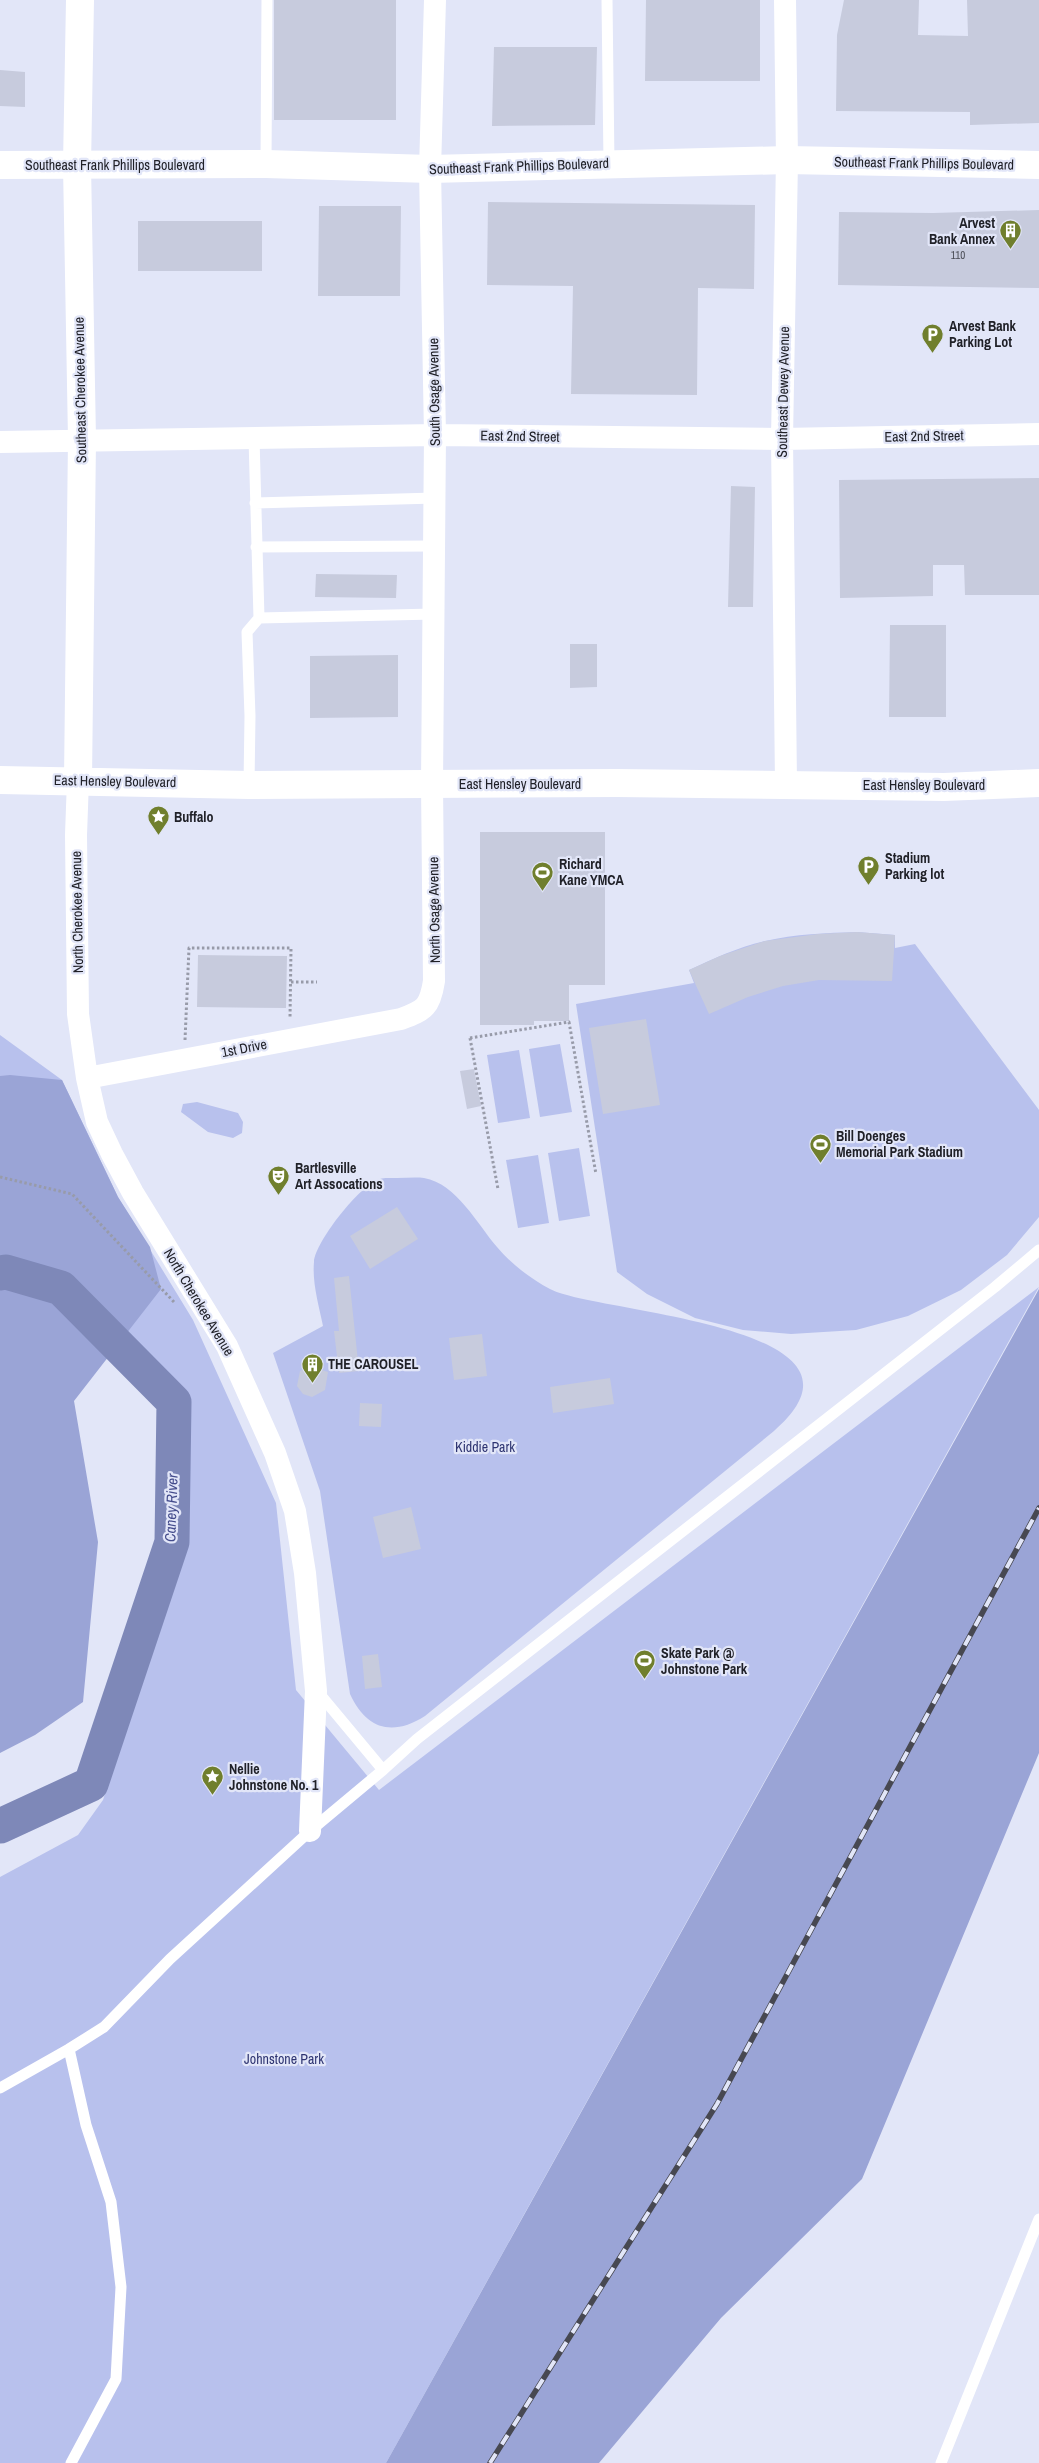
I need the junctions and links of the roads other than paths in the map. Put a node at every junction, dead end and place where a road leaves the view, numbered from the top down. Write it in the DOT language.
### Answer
graph roads {
  1 [pos="80,0"];
  2 [pos="267,0"];
  3 [pos="435,0"];
  4 [pos="607,0"];
  5 [pos="785,0"];
  6 [pos="787,160"];
  7 [pos="609,163"];
  8 [pos="266,164"];
  9 [pos="0,165"];
  10 [pos="77,165"];
  11 [pos="1039,165"];
  12 [pos="430,169"];
  13 [pos="1039,434"];
  14 [pos="435,435"];
  15 [pos="254,438"];
  16 [pos="82,439"];
  17 [pos="782,439"];
  18 [pos="0,442"];
  19 [pos="435,498"];
  20 [pos="255,503"];
  21 [pos="434,546"];
  22 [pos="256,547"];
  23 [pos="434,614"];
  24 [pos="258,618"];
  25 [pos="0,780"];
  26 [pos="78,780"];
  27 [pos="1039,782"];
  28 [pos="432,784"];
  29 [pos="786,784"];
  30 [pos="250,785"];
  31 [pos="401,1019"];
  32 [pos="87,1078"];
  33 [pos="1039,1250"];
  34 [pos="316,1691"];
  35 [pos="383,1770"];
  36 [pos="310,1831"];
  37 [pos="69,2049"];
  38 [pos="0,2088"];
  39 [pos="1039,2219"];
  40 [pos="71,2463"];
  41 [pos="941,2463"];
  1 -- 10 [label="main road, Southeast Cherokee Avenue"];
  2 -- 8 [label="lane"];
  3 -- 12 [label="street, South Osage Avenue"];
  4 -- 7 [label="lane"];
  5 -- 6 [label="street, Southeast Dewey Avenue"];
  6 -- 7 [label="main road, Southeast Frank Phillips Boulevard"];
  6 -- 11 [label="main road, Southeast Frank Phillips Boulevard"];
  6 -- 17 [label="street, Southeast Dewey Avenue"];
  7 -- 12 [label="main road, Southeast Frank Phillips Boulevard"];
  8 -- 10 [label="main road, Southeast Frank Phillips Boulevard"];
  8 -- 12 [label="main road, Southeast Frank Phillips Boulevard"];
  9 -- 10 [label="main road, Southeast Frank Phillips Boulevard"];
  10 -- 16 [label="main road, Southeast Cherokee Avenue"];
  12 -- 14 [label="street, South Osage Avenue"];
  13 -- 17 [label="street, East 2nd Street"];
  14 -- 15 [label="street, East 2nd Street"];
  14 -- 17 [label="street, East 2nd Street"];
  14 -- 19 [label="street, South Osage Avenue"];
  15 -- 16 [label="street, East 2nd Street"];
  15 -- 20 [label="lane"];
  16 -- 18 [label="street, East 2nd Street"];
  16 -- 26 [label="main road, Southeast Cherokee Avenue"];
  17 -- 29 [label="street, Southeast Dewey Avenue"];
  19 -- 20 [label="lane"];
  19 -- 21 [label="street, South Osage Avenue"];
  20 -- 22 [label="lane"];
  21 -- 22 [label="lane"];
  21 -- 23 [label="street, South Osage Avenue"];
  22 -- 24 [label="lane"];
  23 -- 24 [label="lane"];
  23 -- 28 [label="street, South Osage Avenue"];
  24 -- 30 [label="lane"];
  25 -- 26 [label="main road, East Hensley Boulevard"];
  26 -- 30 [label="main road, East Hensley Boulevard"];
  26 -- 32 [label="street, North Cherokee Avenue"];
  27 -- 29 [label="main road, East Hensley Boulevard"];
  28 -- 29 [label="main road, East Hensley Boulevard"];
  28 -- 30 [label="main road, East Hensley Boulevard"];
  28 -- 31 [label="street, North Osage Avenue"];
  31 -- 32 [label="street, 1st Drive"];
  32 -- 34 [label="street, North Cherokee Avenue"];
  33 -- 35 [label="lane"];
  34 -- 35 [label="lane"];
  34 -- 36 [label="street, North Cherokee Avenue"];
  35 -- 36 [label="lane"];
  36 -- 37 [label="lane"];
  37 -- 38 [label="lane"];
  37 -- 40 [label="lane"];
  39 -- 41 [label="lane"];
}
